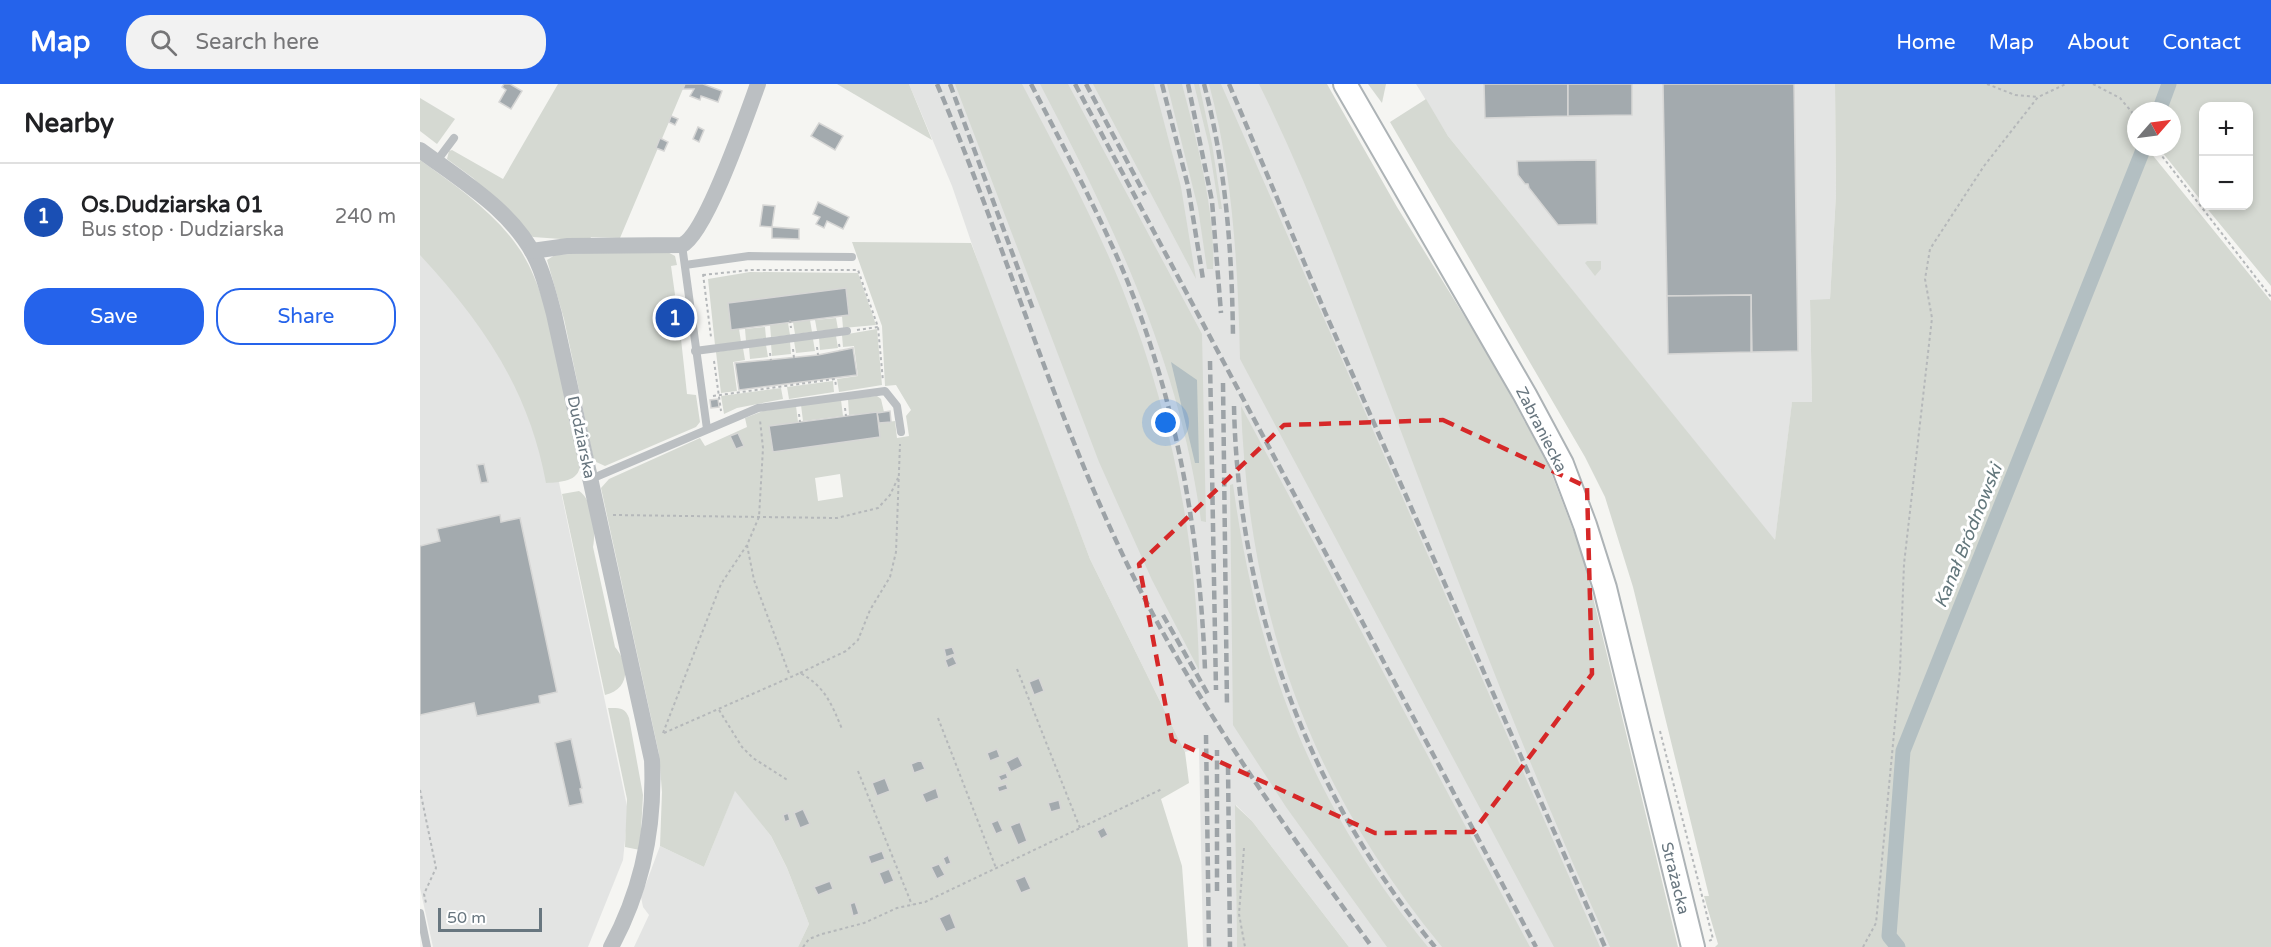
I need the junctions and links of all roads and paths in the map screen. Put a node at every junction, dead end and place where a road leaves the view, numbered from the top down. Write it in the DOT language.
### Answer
graph roads {
  1 [pos="758,84"];
  2 [pos="1345,84"];
  3 [pos="1987,84"];
  4 [pos="2066,84"];
  5 [pos="2093,84"];
  6 [pos="2038,97"];
  7 [pos="2127,106"];
  8 [pos="454,138"];
  9 [pos="420,150"];
  10 [pos="2162,156"];
  11 [pos="436,162"];
  12 [pos="682,245"];
  13 [pos="532,251"];
  14 [pos="852,257"];
  15 [pos="685,265"];
  16 [pos="703,275"];
  17 [pos="2271,297"];
  18 [pos="878,327"];
  19 [pos="847,331"];
  20 [pos="695,351"];
  21 [pos="885,391"];
  22 [pos="701,397"];
  23 [pos="838,397"];
  24 [pos="758,408"];
  25 [pos="707,429"];
  26 [pos="901,432"];
  27 [pos="898,478"];
  28 [pos="591,479"];
  29 [pos="598,515"];
  30 [pos="759,517"];
  31 [pos="747,545"];
  32 [pos="1017,669"];
  33 [pos="800,673"];
  34 [pos="790,676"];
  35 [pos="719,710"];
  36 [pos="938,718"];
  37 [pos="842,729"];
  38 [pos="663,733"];
  39 [pos="651,760"];
  40 [pos="858,771"];
  41 [pos="789,781"];
  42 [pos="1162,789"];
  43 [pos="420,790"];
  44 [pos="1659,808"];
  45 [pos="1080,828"];
  46 [pos="1244,848"];
  47 [pos="996,868"];
  48 [pos="427,904"];
  49 [pos="912,905"];
  50 [pos="420,912"];
  51 [pos="427,947"];
  52 [pos="611,947"];
  53 [pos="803,947"];
  54 [pos="1245,947"];
  55 [pos="1693,947"];
  56 [pos="1863,947"];
  1 -- 12 [label="street"];
  2 -- 44 [label="main road, Zabraniecka"];
  3 -- 6 [label="path"];
  4 -- 6 [label="path"];
  5 -- 7 [label="path"];
  6 -- 56 [label="path"];
  8 -- 11 [label="lane"];
  9 -- 11 [label="street"];
  10 -- 17 [label="path"];
  11 -- 13 [label="street"];
  12 -- 13 [label="street"];
  12 -- 15 [label="lane"];
  13 -- 28 [label="street, Dudziarska"];
  14 -- 15 [label="lane"];
  15 -- 20 [label="lane"];
  16 -- 18 [label="path"];
  18 -- 19 [label="path"];
  18 -- 21 [label="path"];
  19 -- 20 [label="lane"];
  20 -- 22 [label="lane"];
  21 -- 23 [label="lane"];
  21 -- 26 [label="lane"];
  22 -- 23 [label="path"];
  22 -- 25 [label="lane"];
  23 -- 24 [label="lane"];
  24 -- 25 [label="lane"];
  24 -- 30 [label="path"];
  25 -- 28 [label="lane"];
  26 -- 27 [label="path"];
  27 -- 30 [label="path"];
  27 -- 33 [label="path"];
  28 -- 29 [label="street, Dudziarska"];
  29 -- 30 [label="path"];
  29 -- 39 [label="street, Dudziarska"];
  30 -- 31 [label="path"];
  31 -- 34 [label="path"];
  31 -- 38 [label="path"];
  32 -- 45 [label="path"];
  33 -- 34 [label="path"];
  33 -- 37 [label="path"];
  34 -- 35 [label="path"];
  35 -- 38 [label="path"];
  35 -- 41 [label="path"];
  36 -- 47 [label="path"];
  38 -- 39 [label="path"];
  39 -- 52 [label="street, Dudziarska"];
  40 -- 49 [label="path"];
  42 -- 45 [label="path"];
  43 -- 48 [label="path"];
  44 -- 55 [label="main road, Strażacka"];
  45 -- 47 [label="path"];
  46 -- 54 [label="path"];
  47 -- 49 [label="path"];
  49 -- 53 [label="path"];
  50 -- 51 [label="lane"];
}
